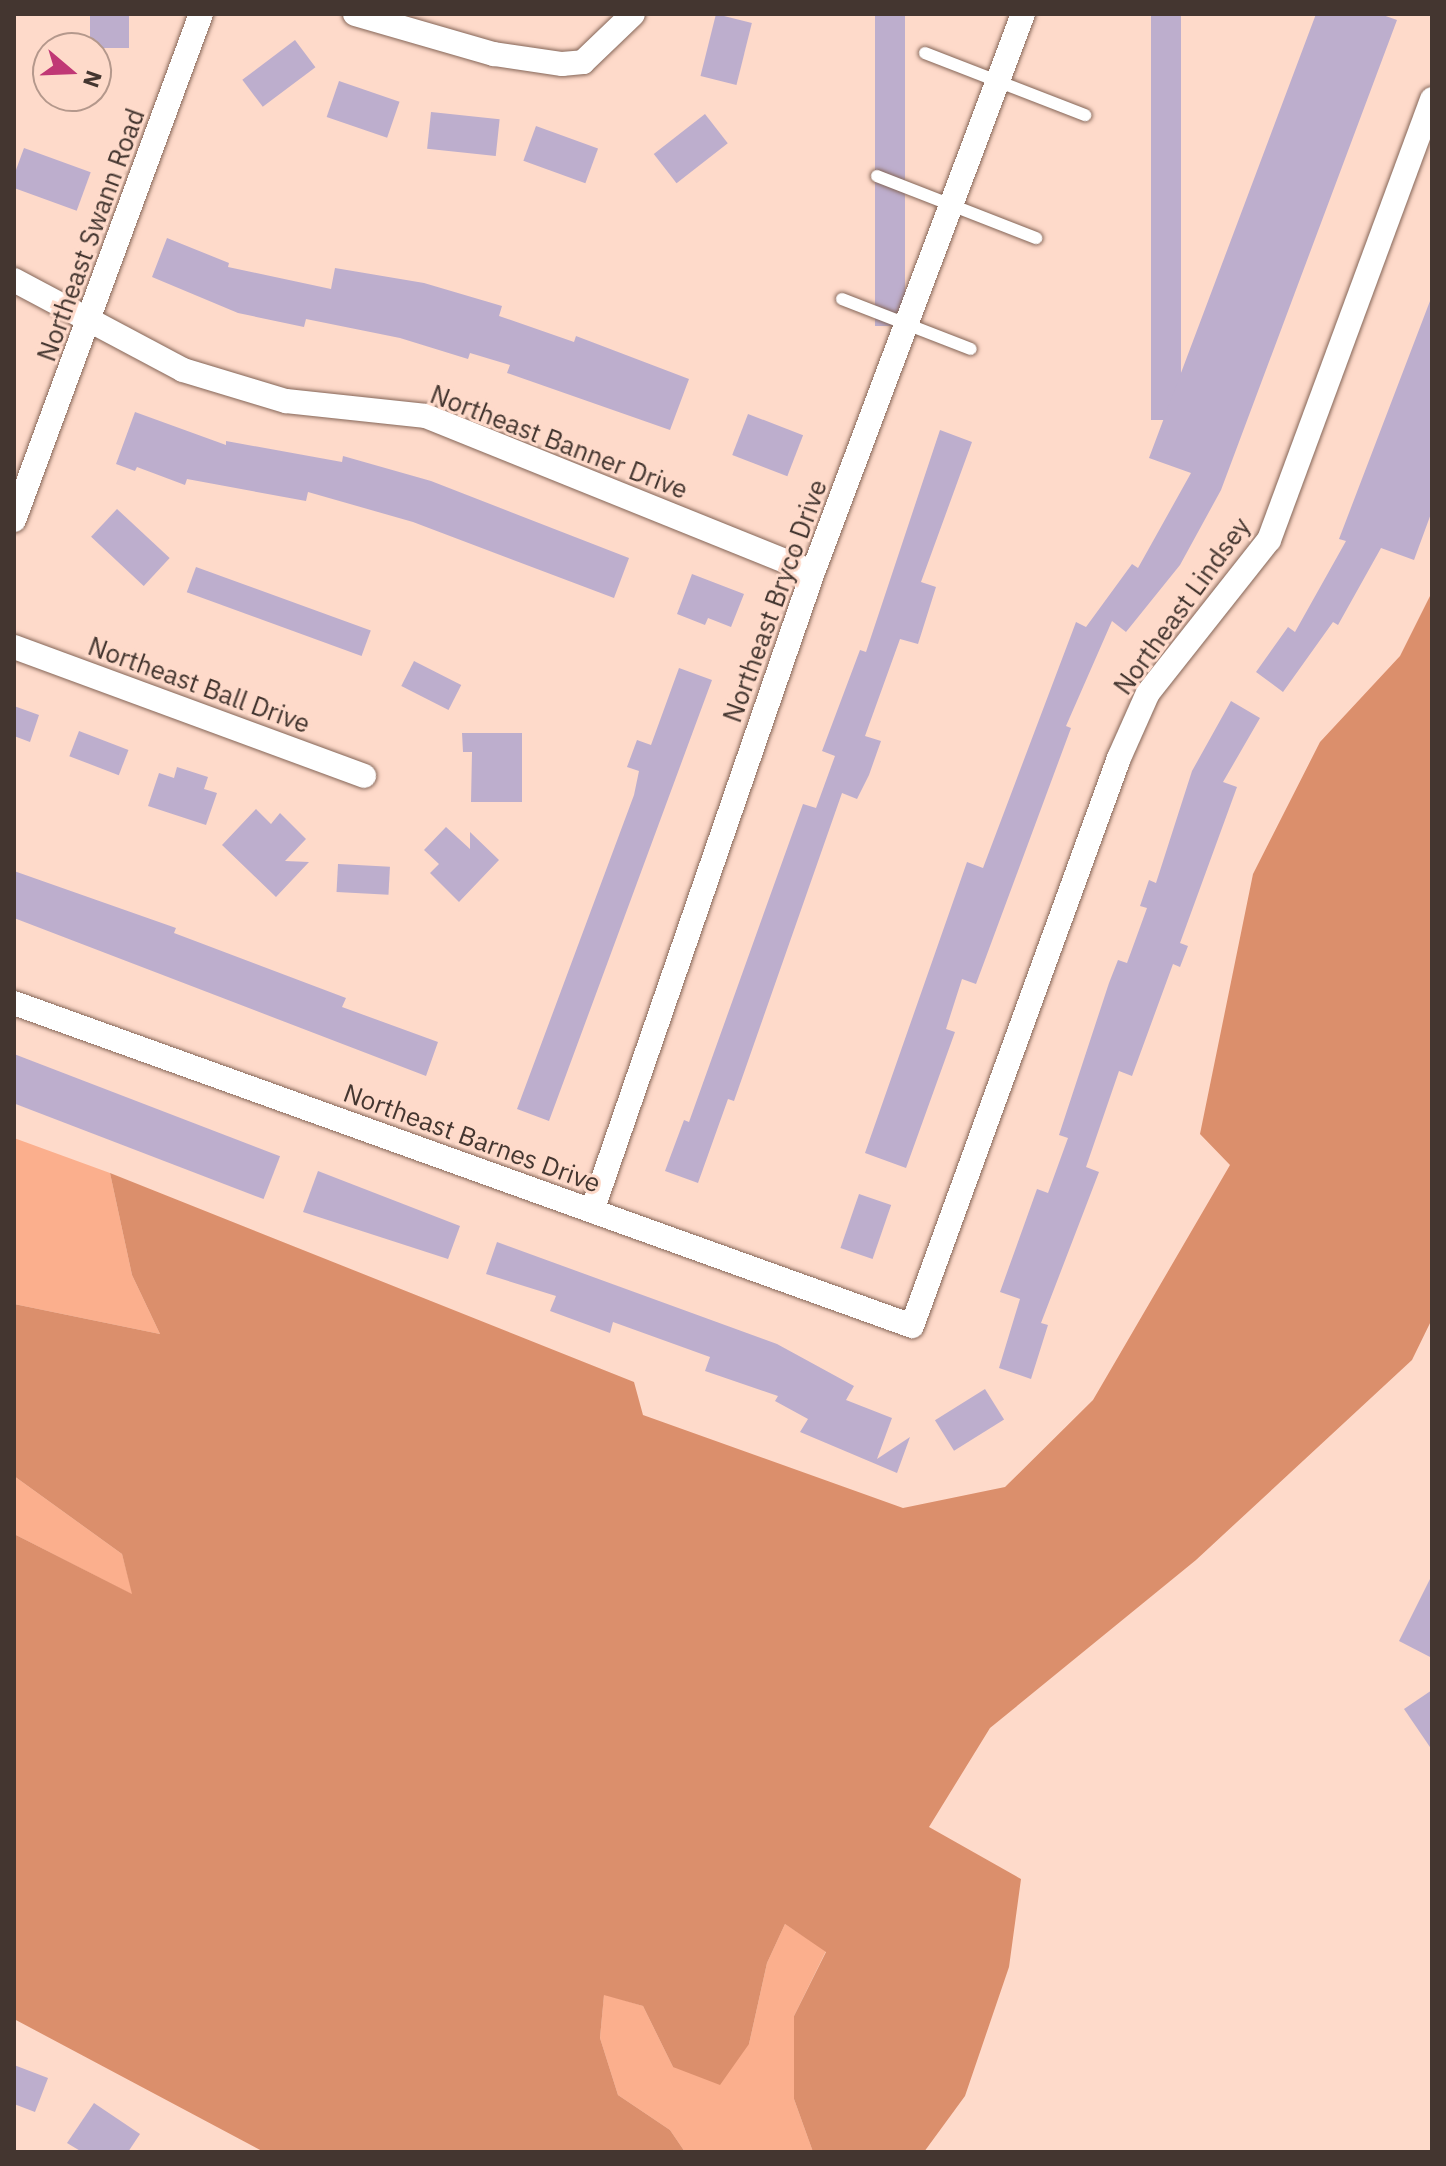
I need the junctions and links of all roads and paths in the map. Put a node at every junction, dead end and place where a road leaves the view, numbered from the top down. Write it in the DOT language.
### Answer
graph roads {
  1 [pos="201,14"];
  2 [pos="355,14"];
  3 [pos="633,14"];
  4 [pos="1023,14"];
  5 [pos="381,18"];
  6 [pos="925,53"];
  7 [pos="998,81"];
  8 [pos="1432,99"];
  9 [pos="1085,115"];
  10 [pos="877,176"];
  11 [pos="951,205"];
  12 [pos="1036,238"];
  13 [pos="14,280"];
  14 [pos="842,299"];
  15 [pos="89,324"];
  16 [pos="907,324"];
  17 [pos="971,349"];
  18 [pos="14,520"];
  19 [pos="813,572"];
  20 [pos="14,647"];
  21 [pos="364,776"];
  22 [pos="14,1003"];
  23 [pos="592,1211"];
  24 [pos="912,1326"];
  1 -- 15 [label="street, Northeast Swann Road"];
  2 -- 5 [label="street"];
  3 -- 5 [label="street"];
  4 -- 7 [label="street, Northeast Bryco Drive"];
  6 -- 7 [label="lane"];
  7 -- 9 [label="lane"];
  7 -- 11 [label="street, Northeast Bryco Drive"];
  8 -- 24 [label="street, Northeast Lindsey"];
  10 -- 11 [label="lane"];
  11 -- 12 [label="lane"];
  11 -- 16 [label="street, Northeast Bryco Drive"];
  13 -- 15 [label="street, Northeast Banner Drive"];
  14 -- 16 [label="lane"];
  15 -- 18 [label="street, Northeast Swann Road"];
  15 -- 19 [label="street, Northeast Banner Drive"];
  16 -- 17 [label="lane"];
  16 -- 19 [label="street, Northeast Bryco Drive"];
  19 -- 23 [label="street, Northeast Bryco Drive"];
  20 -- 21 [label="street, Northeast Ball Drive"];
  22 -- 23 [label="street, Northeast Barnes Drive"];
  23 -- 24 [label="street, Northeast Barnes Drive"];
}
